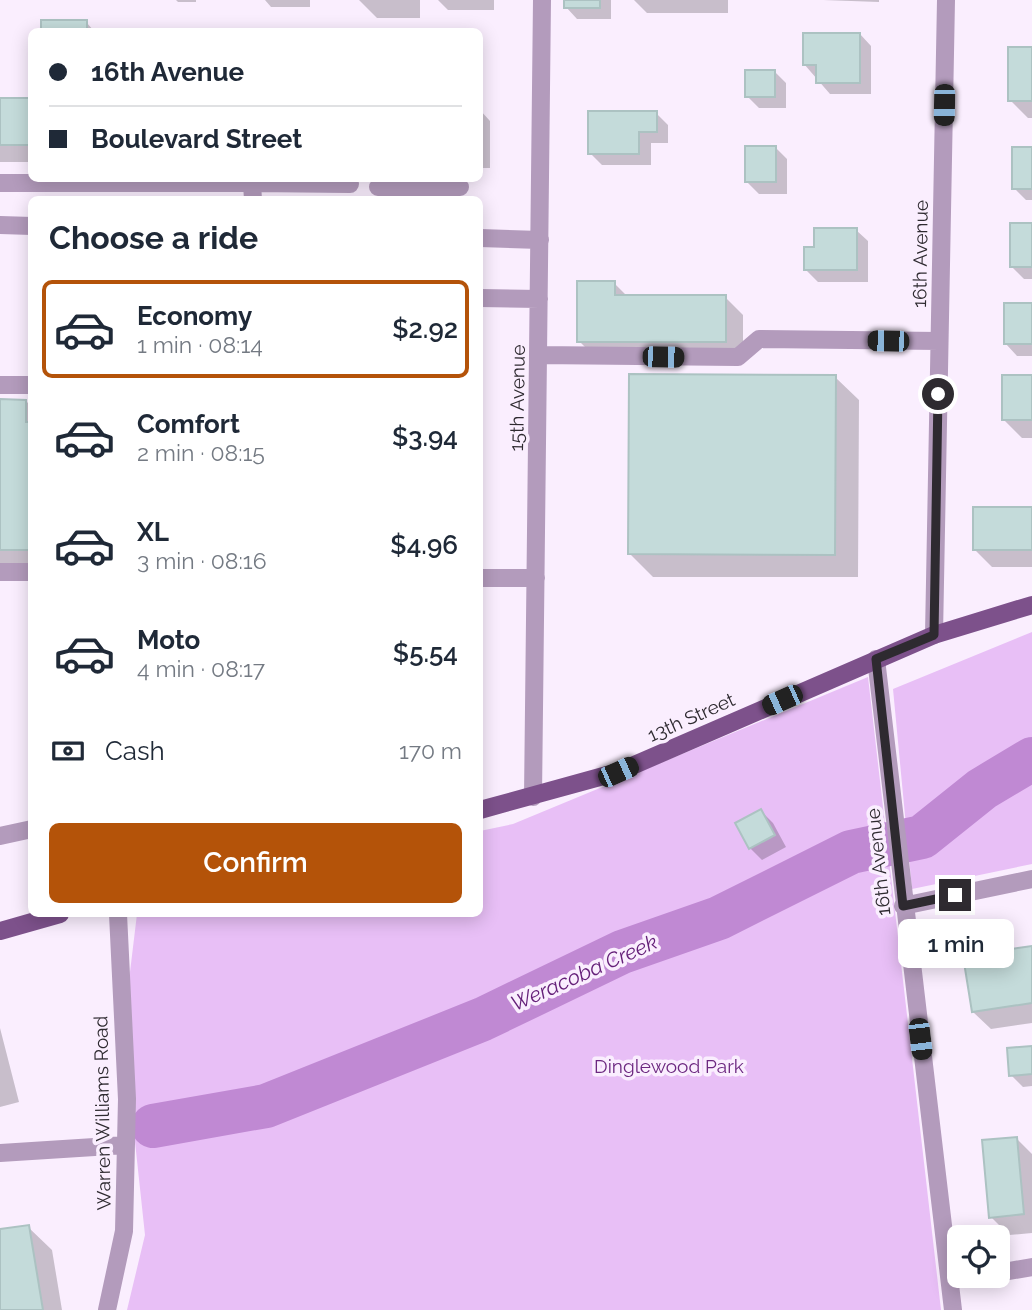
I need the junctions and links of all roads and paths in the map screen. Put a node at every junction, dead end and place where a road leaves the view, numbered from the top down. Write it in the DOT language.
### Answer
graph roads {
  1 [pos="542,0"];
  2 [pos="946,0"];
  3 [pos="0,183"];
  4 [pos="350,184"];
  5 [pos="378,187"];
  6 [pos="460,187"];
  7 [pos="70,191"];
  8 [pos="252,191"];
  9 [pos="427,193"];
  10 [pos="0,225"];
  11 [pos="28,226"];
  12 [pos="483,238"];
  13 [pos="540,240"];
  14 [pos="483,298"];
  15 [pos="539,299"];
  16 [pos="939,341"];
  17 [pos="538,355"];
  18 [pos="0,385"];
  19 [pos="28,385"];
  20 [pos="0,572"];
  21 [pos="28,572"];
  22 [pos="483,578"];
  23 [pos="536,578"];
  24 [pos="1032,606"];
  25 [pos="934,635"];
  26 [pos="876,659"];
  27 [pos="533,797"];
  28 [pos="483,809"];
  29 [pos="28,830"];
  30 [pos="0,836"];
  31 [pos="1032,879"];
  32 [pos="903,906"];
  33 [pos="49,917"];
  34 [pos="118,917"];
  35 [pos="0,931"];
  36 [pos="126,1145"];
  37 [pos="0,1153"];
  38 [pos="947,1256"];
  39 [pos="1032,1268"];
  40 [pos="1010,1271"];
  41 [pos="951,1288"];
  42 [pos="107,1310"];
  43 [pos="953,1310"];
  1 -- 13 [label="street, 15th Avenue"];
  2 -- 16 [label="street, 16th Avenue"];
  3 -- 7 [label="street"];
  4 -- 8 [label="street"];
  5 -- 9 [label="street"];
  6 -- 9 [label="street"];
  7 -- 8 [label="street"];
  10 -- 11 [label="street"];
  12 -- 13 [label="street"];
  13 -- 15 [label="street, 15th Avenue"];
  14 -- 15 [label="street"];
  15 -- 17 [label="street, 15th Avenue"];
  16 -- 17 [label="street"];
  16 -- 25 [label="street, 16th Avenue"];
  17 -- 23 [label="street, 15th Avenue"];
  18 -- 19 [label="street"];
  20 -- 21 [label="street"];
  22 -- 23 [label="street"];
  23 -- 27 [label="street, 15th Avenue"];
  24 -- 25 [label="main road, 13th Street"];
  25 -- 26 [label="main road, 13th Street"];
  26 -- 27 [label="main road, 13th Street"];
  26 -- 32 [label="street, 16th Avenue"];
  27 -- 28 [label="main road, 13th Street"];
  29 -- 30 [label="street"];
  31 -- 32 [label="street"];
  32 -- 38 [label="street, 16th Avenue"];
  33 -- 35 [label="main road"];
  34 -- 36 [label="street, Warren Williams Road"];
  36 -- 37 [label="street"];
  36 -- 42 [label="street, Warren Williams Road"];
  39 -- 40 [label="street"];
  41 -- 43 [label="street, 16th Avenue"];
}
